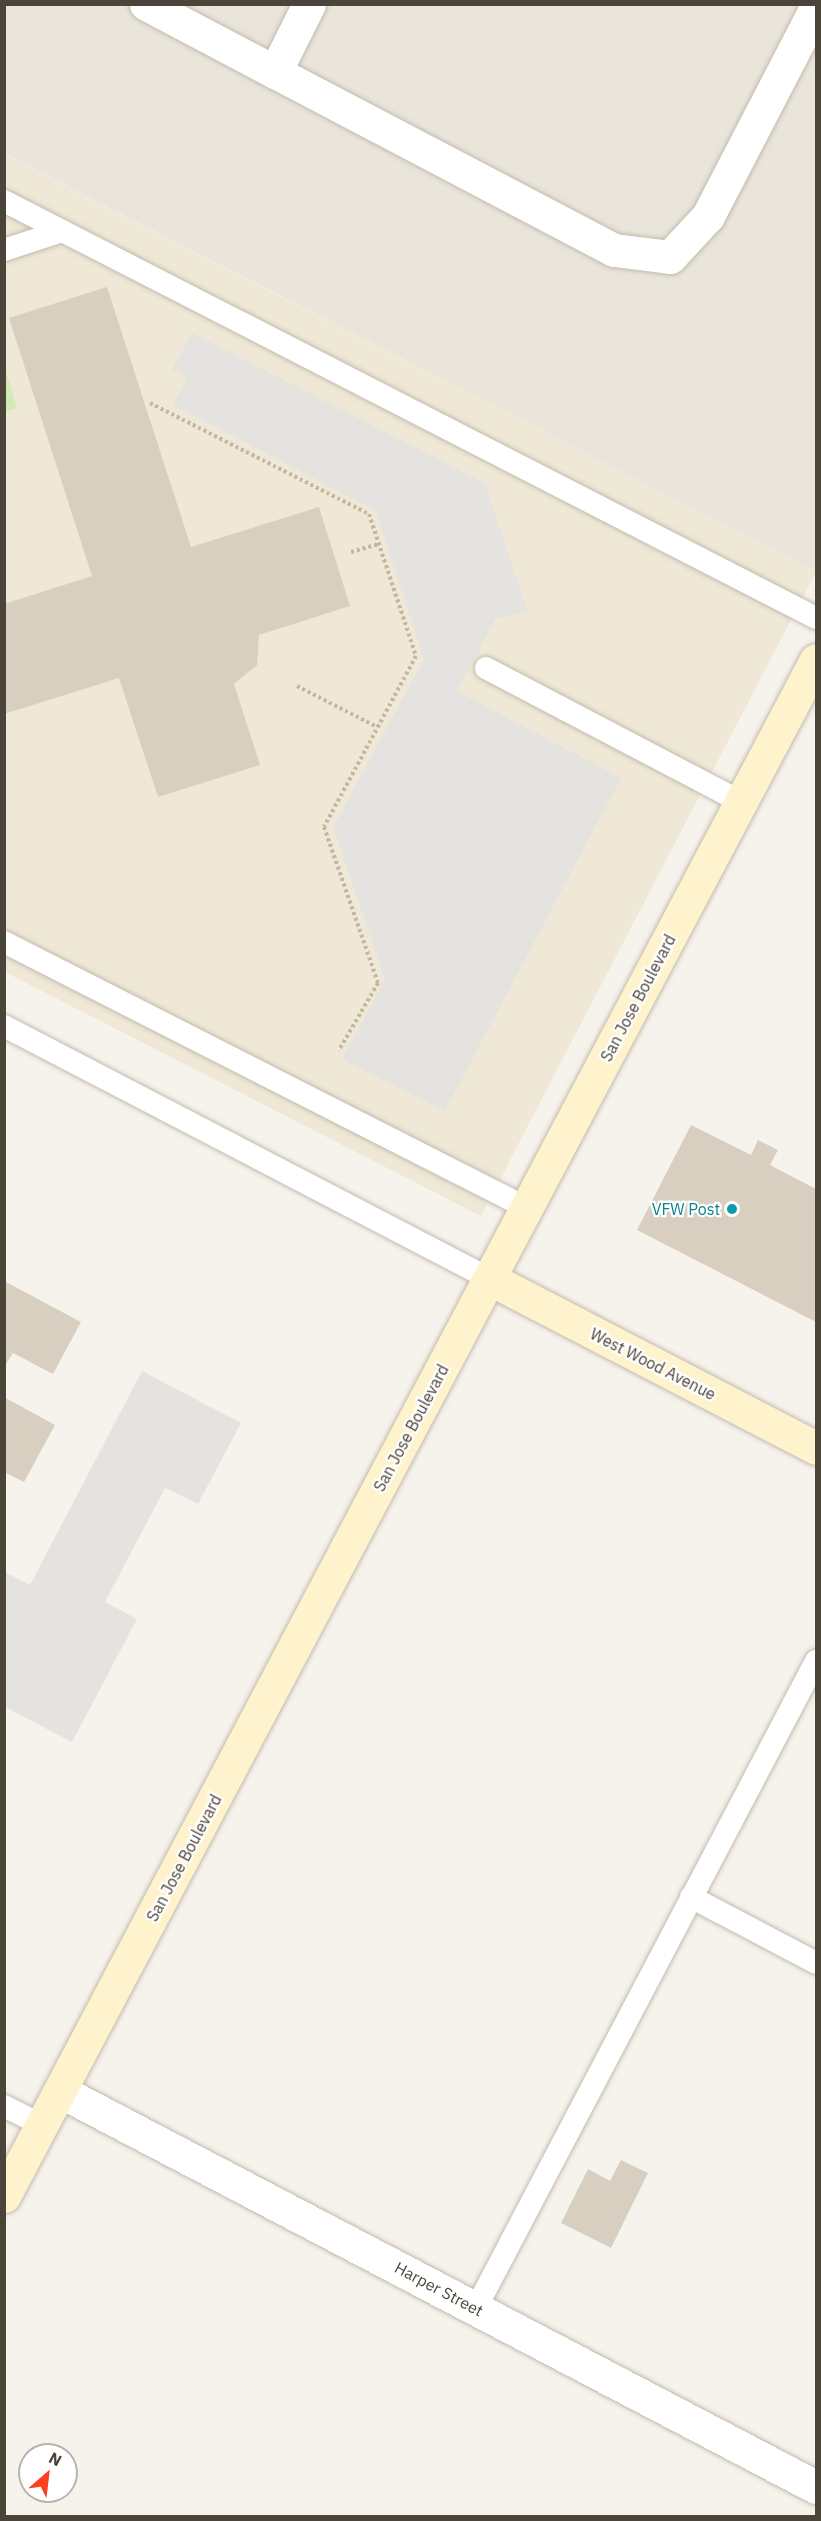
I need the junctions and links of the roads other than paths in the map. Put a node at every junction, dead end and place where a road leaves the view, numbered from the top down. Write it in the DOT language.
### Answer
graph roads {
  1 [pos="146,4"];
  2 [pos="309,4"];
  3 [pos="816,8"];
  4 [pos="275,72"];
  5 [pos="4,201"];
  6 [pos="62,231"];
  7 [pos="4,250"];
  8 [pos="816,618"];
  9 [pos="816,660"];
  10 [pos="486,668"];
  11 [pos="741,802"];
  12 [pos="4,942"];
  13 [pos="4,1026"];
  14 [pos="527,1208"];
  15 [pos="489,1279"];
  16 [pos="816,1448"];
  17 [pos="816,1661"];
  18 [pos="691,1897"];
  19 [pos="816,1963"];
  20 [pos="60,2091"];
  21 [pos="4,2106"];
  22 [pos="42,2125"];
  23 [pos="4,2196"];
  24 [pos="476,2308"];
  25 [pos="816,2487"];
  1 -- 4 [label="street"];
  2 -- 4 [label="street"];
  3 -- 4 [label="street"];
  5 -- 6 [label="lane"];
  6 -- 7 [label="lane"];
  6 -- 8 [label="lane"];
  9 -- 11 [label="street, San Jose Boulevard"];
  10 -- 11 [label="lane"];
  11 -- 14 [label="street, San Jose Boulevard"];
  12 -- 14 [label="lane"];
  13 -- 15 [label="lane"];
  14 -- 15 [label="street, San Jose Boulevard"];
  15 -- 16 [label="street, West Wood Avenue"];
  15 -- 20 [label="street, San Jose Boulevard"];
  17 -- 18 [label="lane"];
  18 -- 19 [label="lane"];
  18 -- 24 [label="lane"];
  20 -- 22 [label="street, San Jose Boulevard"];
  20 -- 24 [label="street, Harper Street"];
  21 -- 22 [label="lane"];
  22 -- 23 [label="street, San Jose Boulevard"];
  24 -- 25 [label="street, Harper Street"];
}
